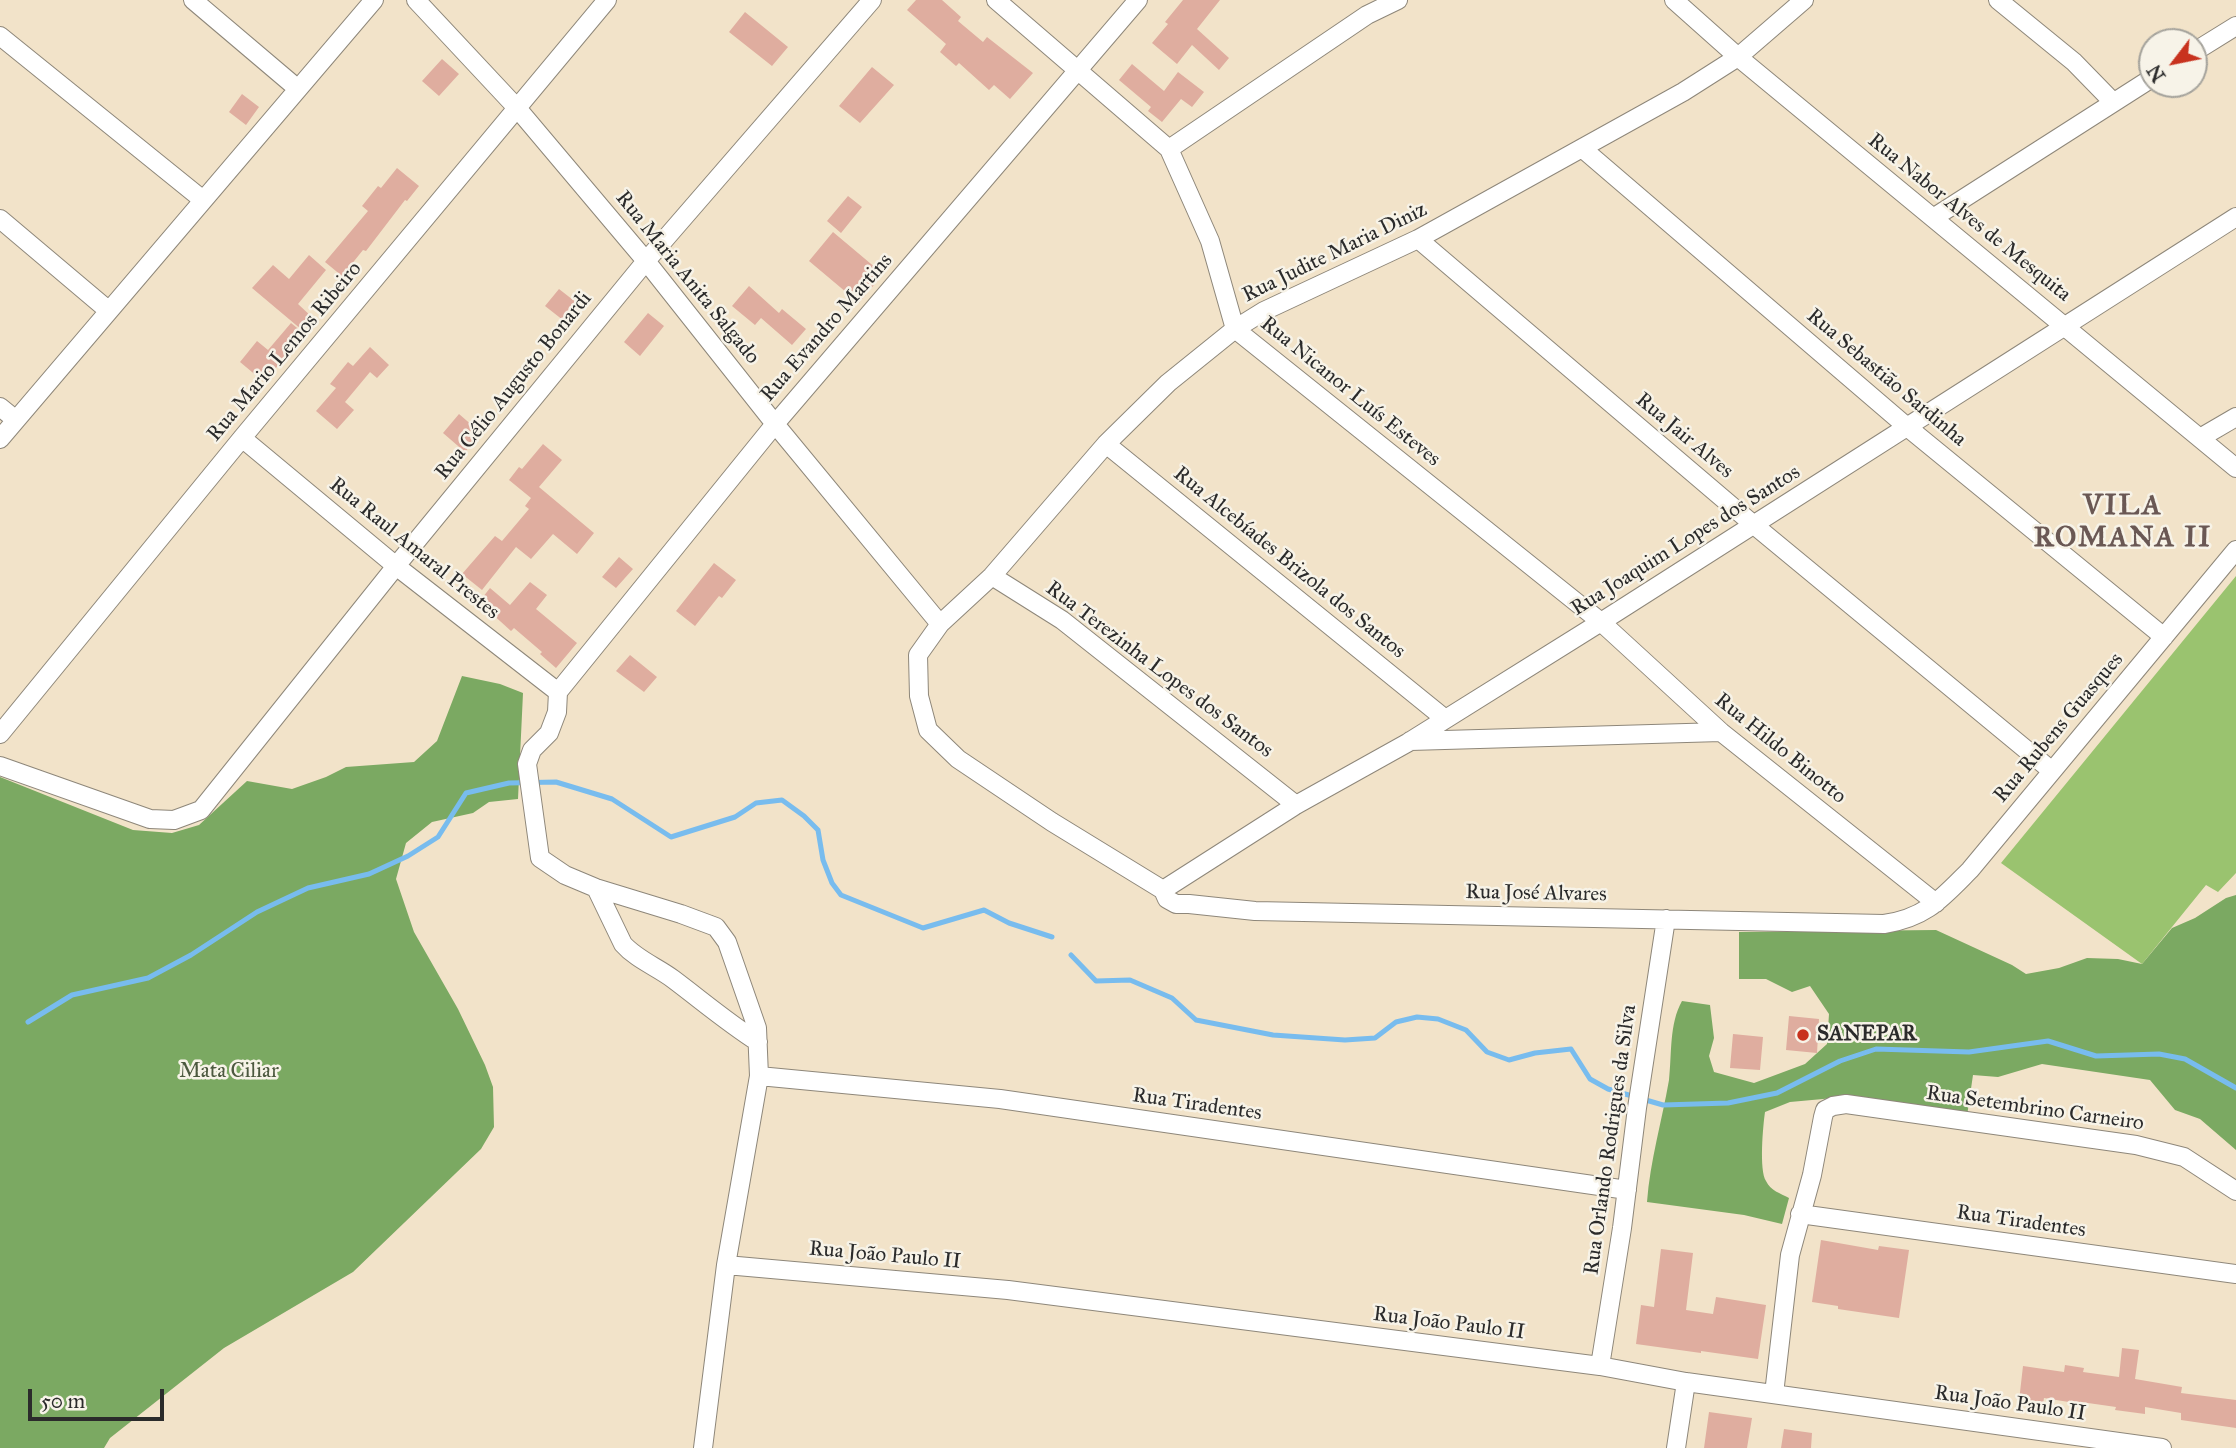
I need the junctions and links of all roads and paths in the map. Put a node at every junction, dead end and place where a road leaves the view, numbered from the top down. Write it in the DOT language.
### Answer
graph roads {
  1 [pos="193,0"];
  2 [pos="374,0"];
  3 [pos="416,0"];
  4 [pos="607,0"];
  5 [pos="872,0"];
  6 [pos="996,0"];
  7 [pos="1138,0"];
  8 [pos="1398,0"];
  9 [pos="1804,0"];
  10 [pos="1998,0"];
  11 [pos="1675,1"];
  12 [pos="2236,26"];
  13 [pos="0,36"];
  14 [pos="2208,43"];
  15 [pos="1738,57"];
  16 [pos="1079,71"];
  17 [pos="2138,87"];
  18 [pos="298,89"];
  19 [pos="2113,102"];
  20 [pos="517,108"];
  21 [pos="1169,149"];
  22 [pos="1583,149"];
  23 [pos="203,200"];
  24 [pos="2236,217"];
  25 [pos="1933,218"];
  26 [pos="0,219"];
  27 [pos="1418,239"];
  28 [pos="646,261"];
  29 [pos="109,311"];
  30 [pos="2066,327"];
  31 [pos="1235,329"];
  32 [pos="0,407"];
  33 [pos="2236,417"];
  34 [pos="16,420"];
  35 [pos="775,424"];
  36 [pos="1906,426"];
  37 [pos="2200,438"];
  38 [pos="0,439"];
  39 [pos="242,439"];
  40 [pos="1106,444"];
  41 [pos="2236,468"];
  42 [pos="1754,525"];
  43 [pos="2236,550"];
  44 [pos="396,566"];
  45 [pos="992,576"];
  46 [pos="1601,622"];
  47 [pos="940,624"];
  48 [pos="2164,638"];
  49 [pos="558,692"];
  50 [pos="1444,718"];
  51 [pos="1721,732"];
  52 [pos="0,734"];
  53 [pos="1409,741"];
  54 [pos="0,766"];
  55 [pos="2052,771"];
  56 [pos="1296,805"];
  57 [pos="596,888"];
  58 [pos="1165,895"];
  59 [pos="1936,903"];
  60 [pos="1666,919"];
  61 [pos="1905,921"];
  62 [pos="758,1042"];
  63 [pos="760,1076"];
  64 [pos="1627,1190"];
  65 [pos="2236,1191"];
  66 [pos="1800,1214"];
  67 [pos="726,1265"];
  68 [pos="2236,1274"];
  69 [pos="1600,1366"];
  70 [pos="1686,1382"];
  71 [pos="1774,1394"];
  72 [pos="703,1448"];
  73 [pos="1676,1448"];
  74 [pos="2162,1448"];
  1 -- 18 [label="street"];
  2 -- 18 [label="street"];
  3 -- 20 [label="street, Rua Maria Anita Salgado"];
  4 -- 20 [label="street, Rua Mario Lemos Ribeiro"];
  5 -- 28 [label="street, Rua Célio Augusto Bonardi"];
  6 -- 16 [label="street, Rua Nicanor Luís Esteves"];
  7 -- 16 [label="street, Rua Evandro Martins"];
  8 -- 21 [label="street"];
  9 -- 15 [label="street, Rua Judite Maria Diniz"];
  10 -- 19 [label="street"];
  11 -- 15 [label="street, Rua Nabor Alves de Mesquita"];
  12 -- 14 [label="street"];
  13 -- 23 [label="street"];
  15 -- 22 [label="street, Rua Judite Maria Diniz"];
  15 -- 25 [label="street, Rua Nabor Alves de Mesquita"];
  16 -- 21 [label="street, Rua Nicanor Luís Esteves"];
  16 -- 35 [label="street, Rua Evandro Martins"];
  17 -- 19 [label="street"];
  18 -- 23 [label="street"];
  19 -- 25 [label="street"];
  20 -- 28 [label="street, Rua Maria Anita Salgado"];
  20 -- 39 [label="street, Rua Mario Lemos Ribeiro"];
  21 -- 31 [label="street, Rua Nicanor Luís Esteves"];
  22 -- 27 [label="street, Rua Judite Maria Diniz"];
  22 -- 36 [label="street, Rua Sebastião Sardinha"];
  23 -- 29 [label="street"];
  24 -- 30 [label="street, Rua Joaquim Lopes dos Santos"];
  25 -- 30 [label="street, Rua Nabor Alves de Mesquita"];
  26 -- 29 [label="street"];
  27 -- 31 [label="street, Rua Judite Maria Diniz"];
  27 -- 42 [label="street, Rua Jair Alves"];
  28 -- 35 [label="street, Rua Maria Anita Salgado"];
  28 -- 44 [label="street, Rua Célio Augusto Bonardi"];
  29 -- 34 [label="street"];
  30 -- 36 [label="street, Rua Joaquim Lopes dos Santos"];
  30 -- 37 [label="street, Rua Nabor Alves de Mesquita"];
  31 -- 40 [label="street, Rua Judite Maria Diniz"];
  31 -- 46 [label="street, Rua Nicanor Luís Esteves"];
  32 -- 34 [label="street"];
  33 -- 37 [label="street"];
  34 -- 38 [label="street"];
  35 -- 47 [label="street, Rua Maria Anita Salgado"];
  35 -- 49 [label="street, Rua Evandro Martins"];
  36 -- 42 [label="street, Rua Joaquim Lopes dos Santos"];
  36 -- 48 [label="street, Rua Sebastião Sardinha"];
  37 -- 41 [label="street, Rua Nabor Alves de Mesquita"];
  39 -- 44 [label="street, Rua Raul Amaral Prestes"];
  39 -- 52 [label="street, Rua Mario Lemos Ribeiro"];
  40 -- 45 [label="street, Rua Judite Maria Diniz"];
  40 -- 50 [label="street, Rua Alcebíades Brizola dos Santos"];
  42 -- 46 [label="street, Rua Joaquim Lopes dos Santos"];
  42 -- 55 [label="street, Rua Jair Alves"];
  43 -- 48 [label="street, Rua Rubens Guasques"];
  44 -- 49 [label="street, Rua Raul Amaral Prestes"];
  44 -- 54 [label="street, Rua Célio Augusto Bonardi"];
  45 -- 47 [label="street, Rua Judite Maria Diniz"];
  45 -- 56 [label="street, Rua Terezinha Lopes dos Santos"];
  46 -- 50 [label="street, Rua Joaquim Lopes dos Santos"];
  46 -- 51 [label="street, Rua Hildo Binotto"];
  47 -- 58 [label="street, Rua Judite Maria Diniz"];
  48 -- 55 [label="street, Rua Rubens Guasques"];
  49 -- 57 [label="street"];
  50 -- 53 [label="street, Rua Joaquim Lopes dos Santos"];
  51 -- 53 [label="street"];
  51 -- 59 [label="street, Rua Hildo Binotto"];
  53 -- 56 [label="street, Rua Joaquim Lopes dos Santos"];
  55 -- 59 [label="street, Rua Rubens Guasques"];
  56 -- 58 [label="street, Rua Joaquim Lopes dos Santos"];
  57 -- 62 [label="street"];
  57 -- 62 [label="street"];
  58 -- 60 [label="street, Rua José Alvares"];
  59 -- 61 [label="street, Rua Rubens Guasques"];
  60 -- 61 [label="street, Rua José Alvares"];
  60 -- 64 [label="street, Rua Orlando Rodrigues da Silva"];
  62 -- 63 [label="street"];
  63 -- 64 [label="street, Rua Tiradentes"];
  63 -- 67 [label="street"];
  64 -- 69 [label="street, Rua Orlando Rodrigues da Silva"];
  65 -- 66 [label="street, Rua Setembrino Carneiro"];
  66 -- 68 [label="street, Rua Tiradentes"];
  66 -- 71 [label="street"];
  67 -- 69 [label="street, Rua João Paulo II"];
  67 -- 72 [label="street"];
  69 -- 70 [label="street, Rua João Paulo II"];
  70 -- 71 [label="street, Rua João Paulo II"];
  70 -- 73 [label="street"];
  71 -- 74 [label="street, Rua João Paulo II"];
}
